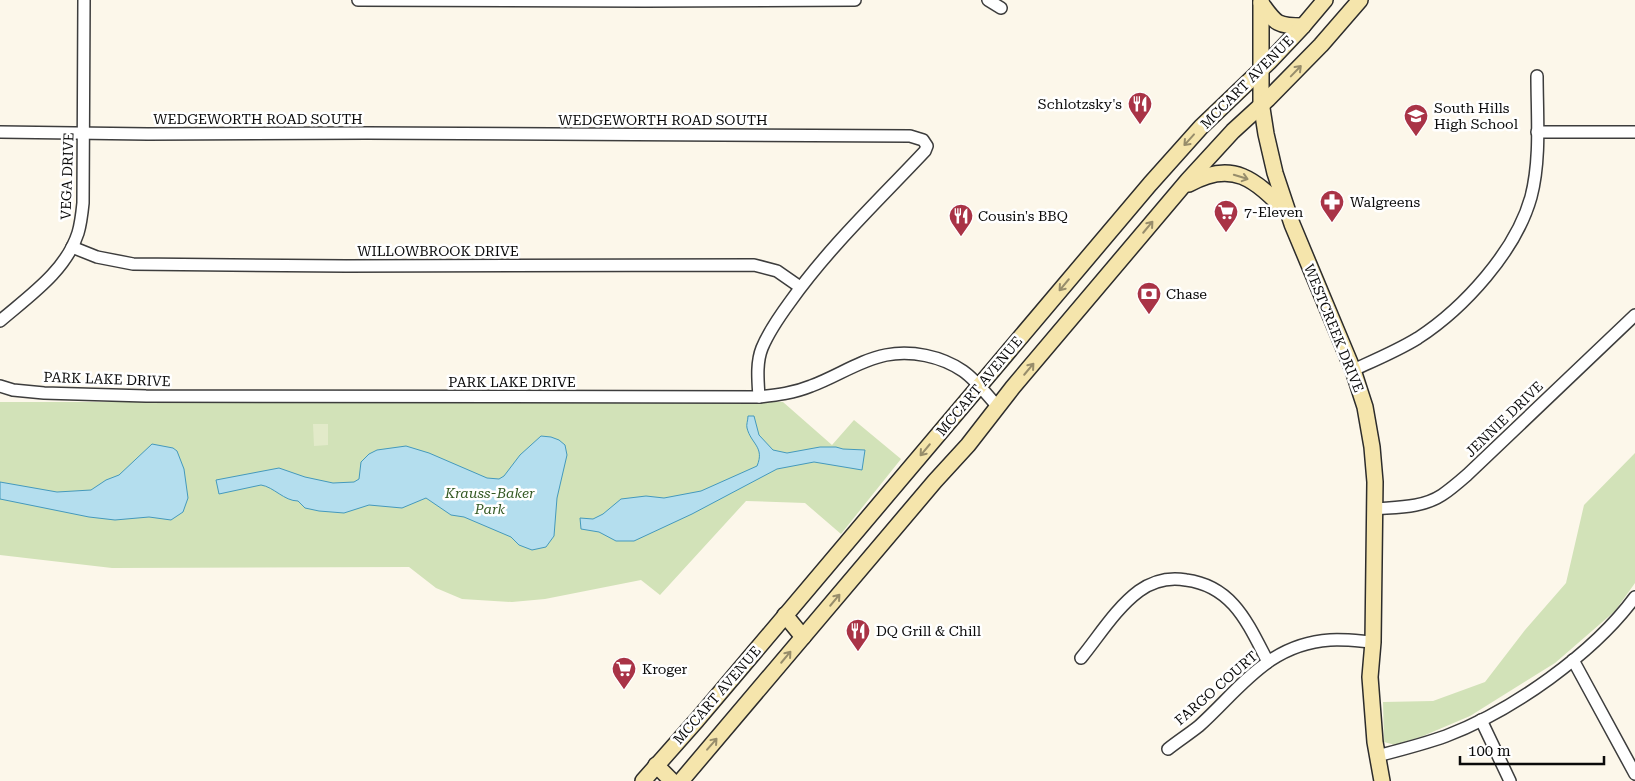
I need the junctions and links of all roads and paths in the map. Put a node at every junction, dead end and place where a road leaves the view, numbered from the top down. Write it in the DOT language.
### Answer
graph roads {
  1 [pos="84,0"];
  2 [pos="358,0"];
  3 [pos="855,0"];
  4 [pos="988,0"];
  5 [pos="1325,0"];
  6 [pos="1360,0"];
  7 [pos="1261,1"];
  8 [pos="1002,8"];
  9 [pos="1303,26"];
  10 [pos="1261,69"];
  11 [pos="1536,76"];
  12 [pos="1262,106"];
  13 [pos="0,132"];
  14 [pos="1537,132"];
  15 [pos="1635,132"];
  16 [pos="84,133"];
  17 [pos="1179,190"];
  18 [pos="1289,214"];
  19 [pos="72,247"];
  20 [pos="1095,248"];
  21 [pos="1117,264"];
  22 [pos="800,287"];
  23 [pos="1635,315"];
  24 [pos="0,321"];
  25 [pos="1353,370"];
  26 [pos="0,386"];
  27 [pos="979,386"];
  28 [pos="759,397"];
  29 [pos="998,406"];
  30 [pos="1374,509"];
  31 [pos="1635,597"];
  32 [pos="785,615"];
  33 [pos="803,637"];
  34 [pos="1373,642"];
  35 [pos="1081,658"];
  36 [pos="1573,660"];
  37 [pos="1268,662"];
  38 [pos="1481,720"];
  39 [pos="1168,749"];
  40 [pos="1377,756"];
  41 [pos="656,766"];
  42 [pos="1635,774"];
  43 [pos="643,781"];
  44 [pos="672,781"];
  45 [pos="680,781"];
  46 [pos="1382,781"];
  47 [pos="1510,781"];
  1 -- 16 [label="street, VEGA DRIVE"];
  2 -- 3 [label="street"];
  4 -- 8 [label="street"];
  5 -- 9 [label="main road, MCCART AVENUE"];
  12 -- 6 [label="main road, MCCART AVENUE, one-way"];
  7 -- 9 [label="main road"];
  7 -- 10 [label="main road, WESTCREEK DRIVE"];
  9 -- 10 [label="main road, MCCART AVENUE"];
  10 -- 12 [label="main road, WESTCREEK DRIVE"];
  10 -- 20 [label="main road, MCCART AVENUE, one-way"];
  11 -- 14 [label="street"];
  12 -- 17 [label="main road, MCCART AVENUE"];
  12 -- 18 [label="main road, WESTCREEK DRIVE"];
  13 -- 16 [label="street"];
  14 -- 15 [label="street"];
  14 -- 25 [label="street"];
  16 -- 19 [label="street, VEGA DRIVE"];
  16 -- 22 [label="street, WEDGEWORTH ROAD SOUTH"];
  17 -- 18 [label="main road, one-way"];
  21 -- 17 [label="main road, MCCART AVENUE, one-way"];
  18 -- 25 [label="main road, WESTCREEK DRIVE"];
  19 -- 22 [label="street, WILLOWBROOK DRIVE"];
  19 -- 24 [label="street, VEGA DRIVE"];
  20 -- 21 [label="main road"];
  20 -- 27 [label="main road, MCCART AVENUE, one-way"];
  29 -- 21 [label="main road, MCCART AVENUE, one-way"];
  22 -- 28 [label="street, WEDGEWORTH ROAD SOUTH"];
  23 -- 30 [label="street, JENNIE DRIVE"];
  25 -- 30 [label="main road, WESTCREEK DRIVE"];
  26 -- 28 [label="street, PARK LAKE DRIVE"];
  27 -- 28 [label="street, PARK LAKE DRIVE"];
  27 -- 29 [label="street, PARK LAKE DRIVE"];
  27 -- 32 [label="main road, MCCART AVENUE, one-way"];
  33 -- 29 [label="main road, MCCART AVENUE, one-way"];
  30 -- 34 [label="main road, WESTCREEK DRIVE"];
  31 -- 36 [label="street"];
  32 -- 33 [label="main road"];
  32 -- 41 [label="main road, MCCART AVENUE"];
  45 -- 33 [label="main road, MCCART AVENUE, one-way"];
  34 -- 37 [label="street, FARGO COURT"];
  34 -- 40 [label="main road, WESTCREEK DRIVE"];
  35 -- 37 [label="street"];
  36 -- 38 [label="street"];
  36 -- 42 [label="street"];
  37 -- 39 [label="street, FARGO COURT"];
  38 -- 40 [label="street"];
  38 -- 47 [label="street"];
  40 -- 46 [label="main road, WESTCREEK DRIVE"];
  41 -- 43 [label="main road, MCCART AVENUE"];
  41 -- 44 [label="main road"];
}
